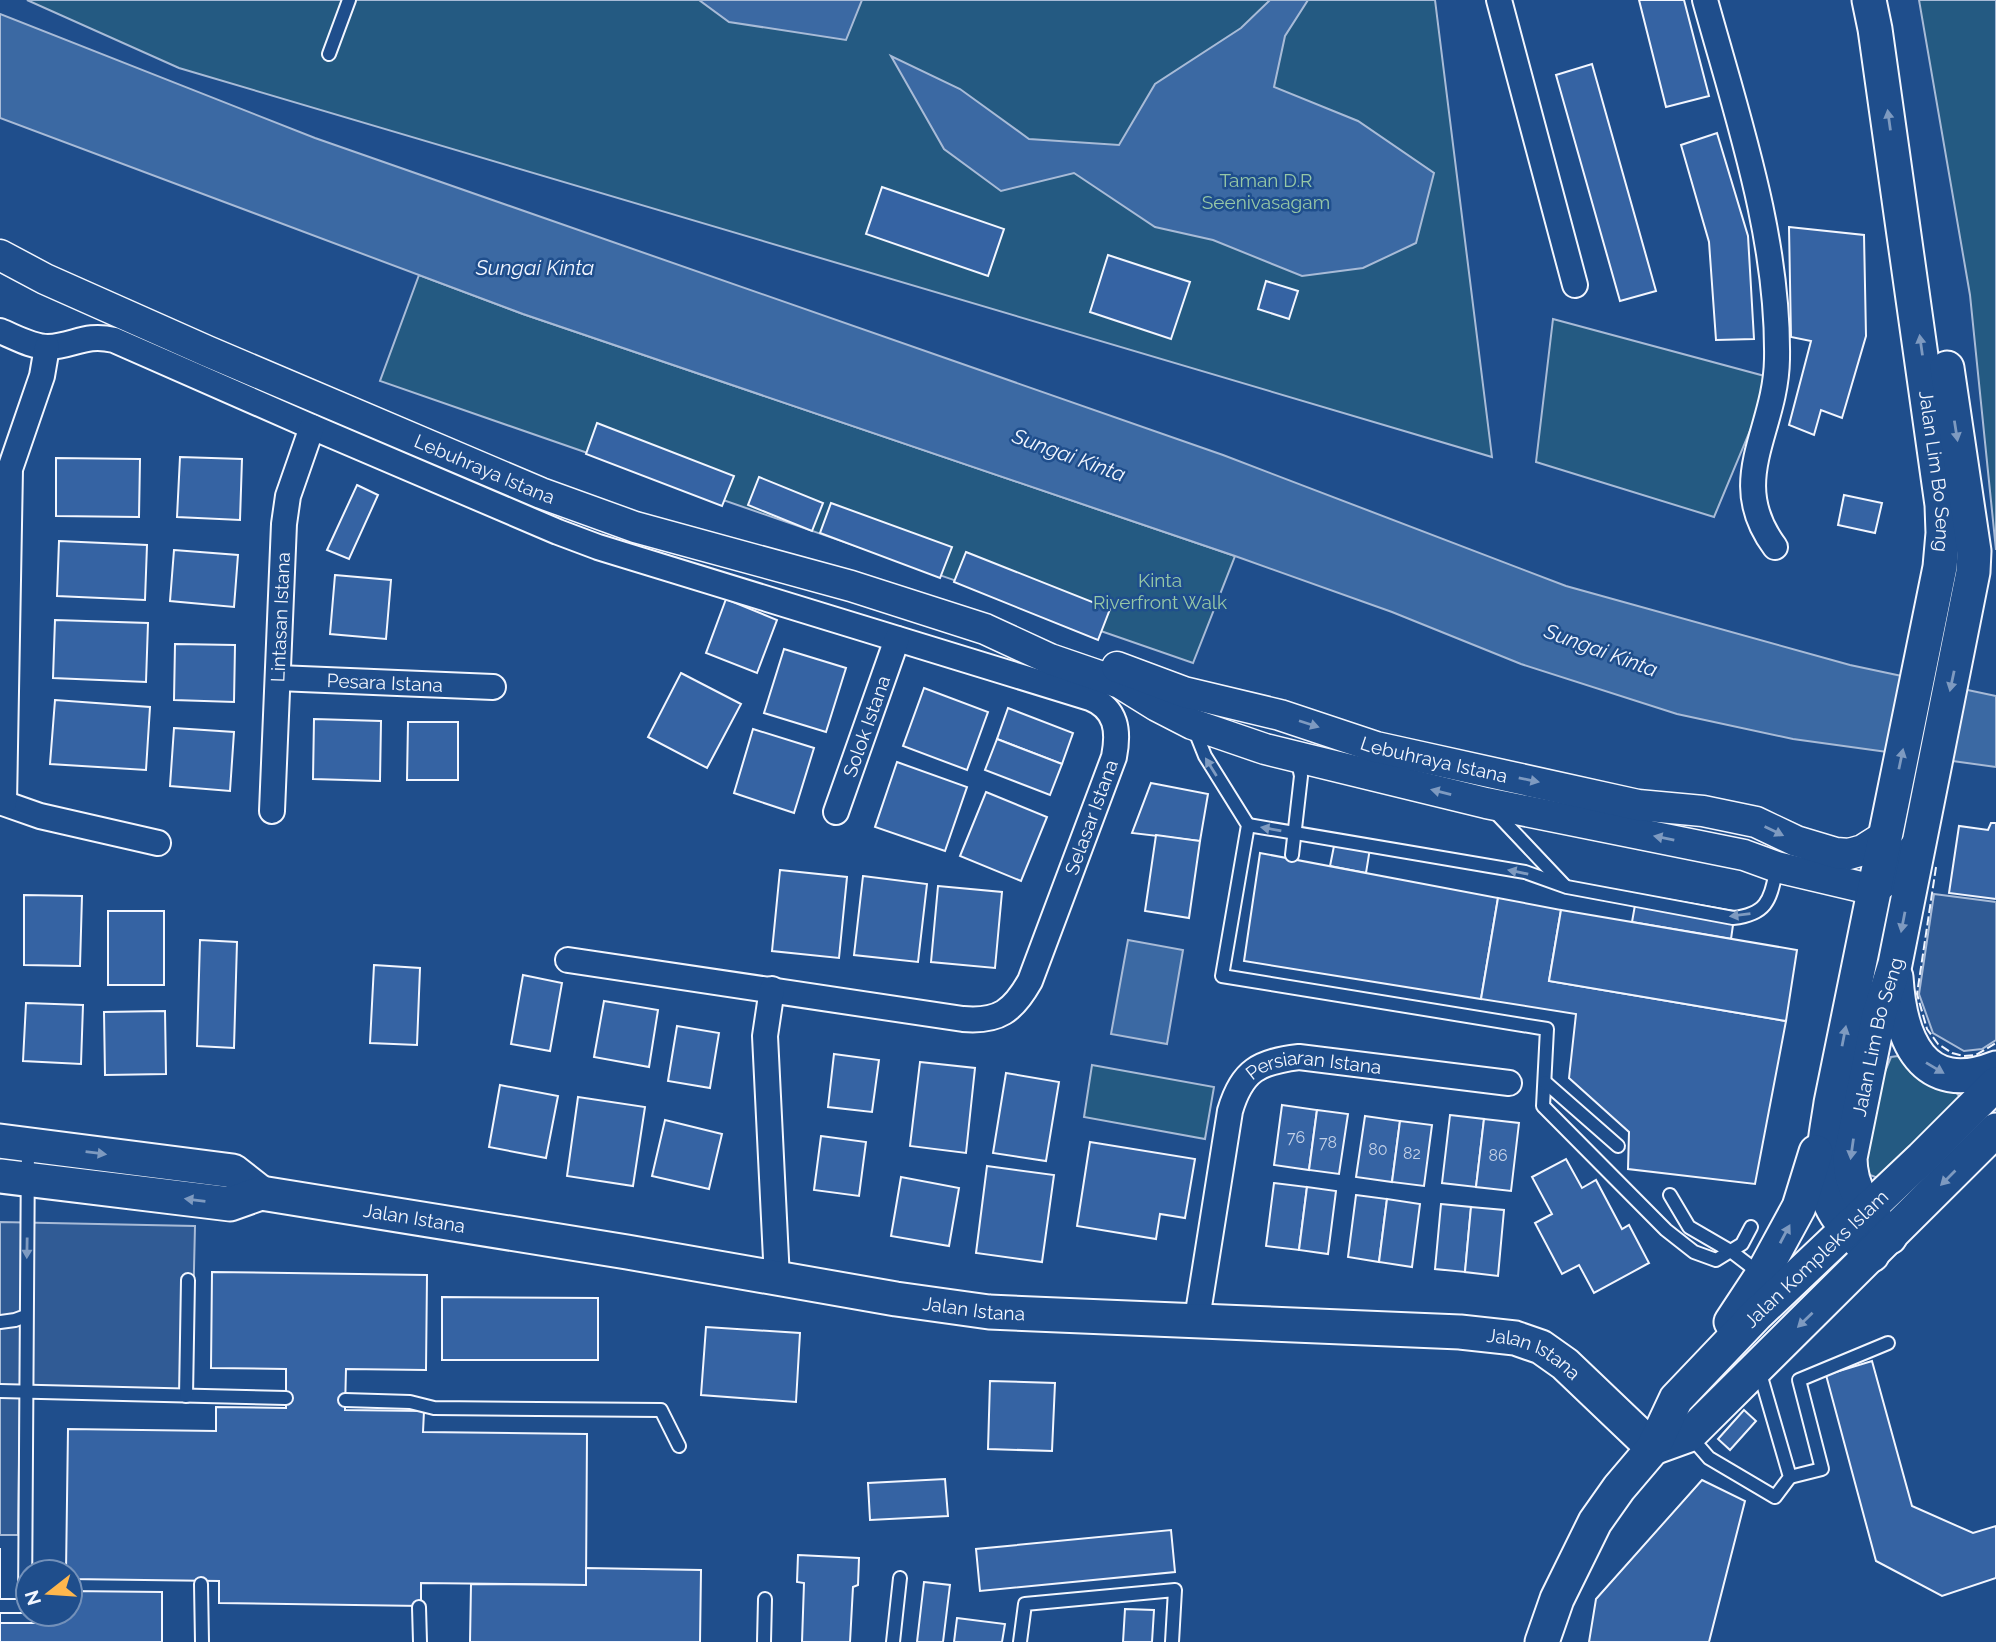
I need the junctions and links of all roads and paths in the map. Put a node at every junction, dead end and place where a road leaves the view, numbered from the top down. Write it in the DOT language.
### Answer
graph roads {
  1 [pos="349,0"];
  2 [pos="1499,0"];
  3 [pos="1705,0"];
  4 [pos="1868,0"];
  5 [pos="1892,0"];
  6 [pos="329,54"];
  7 [pos="2,256"];
  8 [pos="1575,285"];
  9 [pos="0,331"];
  10 [pos="47,347"];
  11 [pos="312,428"];
  12 [pos="1775,547"];
  13 [pos="985,629"];
  14 [pos="897,639"];
  15 [pos="278,678"];
  16 [pos="493,687"];
  17 [pos="1184,692"];
  18 [pos="1192,724"];
  19 [pos="1297,758"];
  20 [pos="2,803"];
  21 [pos="1486,803"];
  22 [pos="1638,804"];
  23 [pos="272,811"];
  24 [pos="836,812"];
  25 [pos="1248,825"];
  26 [pos="1886,831"];
  27 [pos="1295,833"];
  28 [pos="1920,837"];
  29 [pos="158,843"];
  30 [pos="1292,855"];
  31 [pos="1777,867"];
  32 [pos="1567,887"];
  33 [pos="1874,890"];
  34 [pos="568,960"];
  35 [pos="1895,964"];
  36 [pos="772,989"];
  37 [pos="1996,1068"];
  38 [pos="1545,1082"];
  39 [pos="1509,1083"];
  40 [pos="1996,1084"];
  41 [pos="1831,1102"];
  42 [pos="1996,1130"];
  43 [pos="14,1143"];
  44 [pos="1618,1146"];
  45 [pos="14,1178"];
  46 [pos="261,1193"];
  47 [pos="1670,1195"];
  48 [pos="1857,1218"];
  49 [pos="1751,1227"];
  50 [pos="1881,1246"];
  51 [pos="1732,1252"];
  52 [pos="1762,1275"];
  53 [pos="777,1279"];
  54 [pos="188,1280"];
  55 [pos="26,1316"];
  56 [pos="1197,1320"];
  57 [pos="0,1322"];
  58 [pos="1888,1343"];
  59 [pos="1758,1366"];
  60 [pos="1697,1375"];
  61 [pos="0,1391"];
  62 [pos="26,1391"];
  63 [pos="186,1396"];
  64 [pos="286,1398"];
  65 [pos="345,1400"];
  66 [pos="1689,1435"];
  67 [pos="680,1446"];
  68 [pos="1653,1448"];
  69 [pos="1790,1477"];
  70 [pos="900,1578"];
  71 [pos="201,1584"];
  72 [pos="765,1599"];
  73 [pos="0,1606"];
  74 [pos="419,1607"];
  75 [pos="202,1642"];
  76 [pos="420,1642"];
  77 [pos="764,1642"];
  78 [pos="893,1642"];
  79 [pos="1020,1642"];
  80 [pos="1172,1642"];
  81 [pos="1542,1642"];
  1 -- 6 [label="lane"];
  2 -- 8 [label="street"];
  3 -- 12 [label="street"];
  26 -- 4 [label="main road, Jalan Lim Bo Seng, one-way"];
  5 -- 28 [label="main road, Jalan Lim Bo Seng, one-way"];
  7 -- 13 [label="street, Lebuhraya Istana"];
  9 -- 10 [label="street"];
  10 -- 11 [label="street, Selasar Istana"];
  10 -- 20 [label="street"];
  11 -- 14 [label="street, Selasar Istana"];
  11 -- 15 [label="street, Lintasan Istana"];
  13 -- 17 [label="street, Lebuhraya Istana"];
  13 -- 18 [label="street, Lebuhraya Istana"];
  14 -- 24 [label="street, Solok Istana"];
  14 -- 36 [label="street, Selasar Istana"];
  15 -- 16 [label="street, Pesara Istana"];
  15 -- 23 [label="street, Lintasan Istana"];
  17 -- 18 [label="lane"];
  17 -- 19 [label="street"];
  17 -- 22 [label="street, Lebuhraya Istana, one-way"];
  18 -- 19 [label="street, Lebuhraya Istana"];
  25 -- 18 [label="lane, one-way"];
  21 -- 19 [label="street, Lebuhraya Istana, one-way"];
  19 -- 27 [label="lane"];
  20 -- 29 [label="street"];
  31 -- 21 [label="street, Lebuhraya Istana, one-way"];
  21 -- 32 [label="lane"];
  22 -- 26 [label="street, Lebuhraya Istana, one-way"];
  22 -- 31 [label="street"];
  27 -- 25 [label="lane, one-way"];
  25 -- 38 [label="lane"];
  26 -- 33 [label="main road, Jalan Lim Bo Seng"];
  27 -- 30 [label="lane"];
  32 -- 27 [label="lane, one-way"];
  28 -- 33 [label="street"];
  28 -- 35 [label="main road, Jalan Lim Bo Seng, one-way"];
  31 -- 32 [label="lane, one-way"];
  31 -- 33 [label="street, Lebuhraya Istana"];
  41 -- 33 [label="main road, Jalan Lim Bo Seng, one-way"];
  34 -- 36 [label="street"];
  35 -- 37 [label="main road, one-way"];
  35 -- 48 [label="main road, Jalan Lim Bo Seng, one-way"];
  36 -- 53 [label="street"];
  38 -- 44 [label="lane"];
  38 -- 51 [label="lane"];
  39 -- 56 [label="street, Persiaran Istana"];
  40 -- 48 [label="main road, Jalan Kompleks Islam"];
  41 -- 48 [label="main road"];
  52 -- 41 [label="main road, one-way"];
  42 -- 50 [label="main road, Jalan Kompleks Islam, one-way"];
  43 -- 45 [label="lane"];
  43 -- 46 [label="main road, one-way"];
  46 -- 45 [label="main road, one-way"];
  45 -- 55 [label="lane, one-way"];
  46 -- 53 [label="main road, Jalan Istana"];
  47 -- 51 [label="lane"];
  48 -- 50 [label="main road"];
  48 -- 60 [label="main road, Jalan Kompleks Islam"];
  49 -- 51 [label="lane"];
  50 -- 59 [label="main road, Jalan Kompleks Islam, one-way"];
  51 -- 52 [label="lane"];
  52 -- 60 [label="main road"];
  53 -- 56 [label="main road, Jalan Istana"];
  54 -- 63 [label="lane"];
  55 -- 57 [label="lane"];
  55 -- 62 [label="lane"];
  56 -- 68 [label="main road, Jalan Istana"];
  58 -- 69 [label="lane"];
  59 -- 66 [label="main road, Jalan Kompleks Islam"];
  59 -- 69 [label="lane"];
  60 -- 68 [label="main road, Jalan Kompleks Islam"];
  61 -- 62 [label="lane"];
  62 -- 63 [label="lane"];
  62 -- 73 [label="lane"];
  63 -- 64 [label="lane"];
  65 -- 67 [label="lane"];
  66 -- 68 [label="main road, Jalan Kompleks Islam"];
  66 -- 69 [label="lane"];
  68 -- 81 [label="main road, Jalan Kompleks Islam"];
  70 -- 78 [label="lane"];
  71 -- 75 [label="lane"];
  72 -- 77 [label="lane"];
  74 -- 76 [label="lane"];
  79 -- 80 [label="lane"];
}
